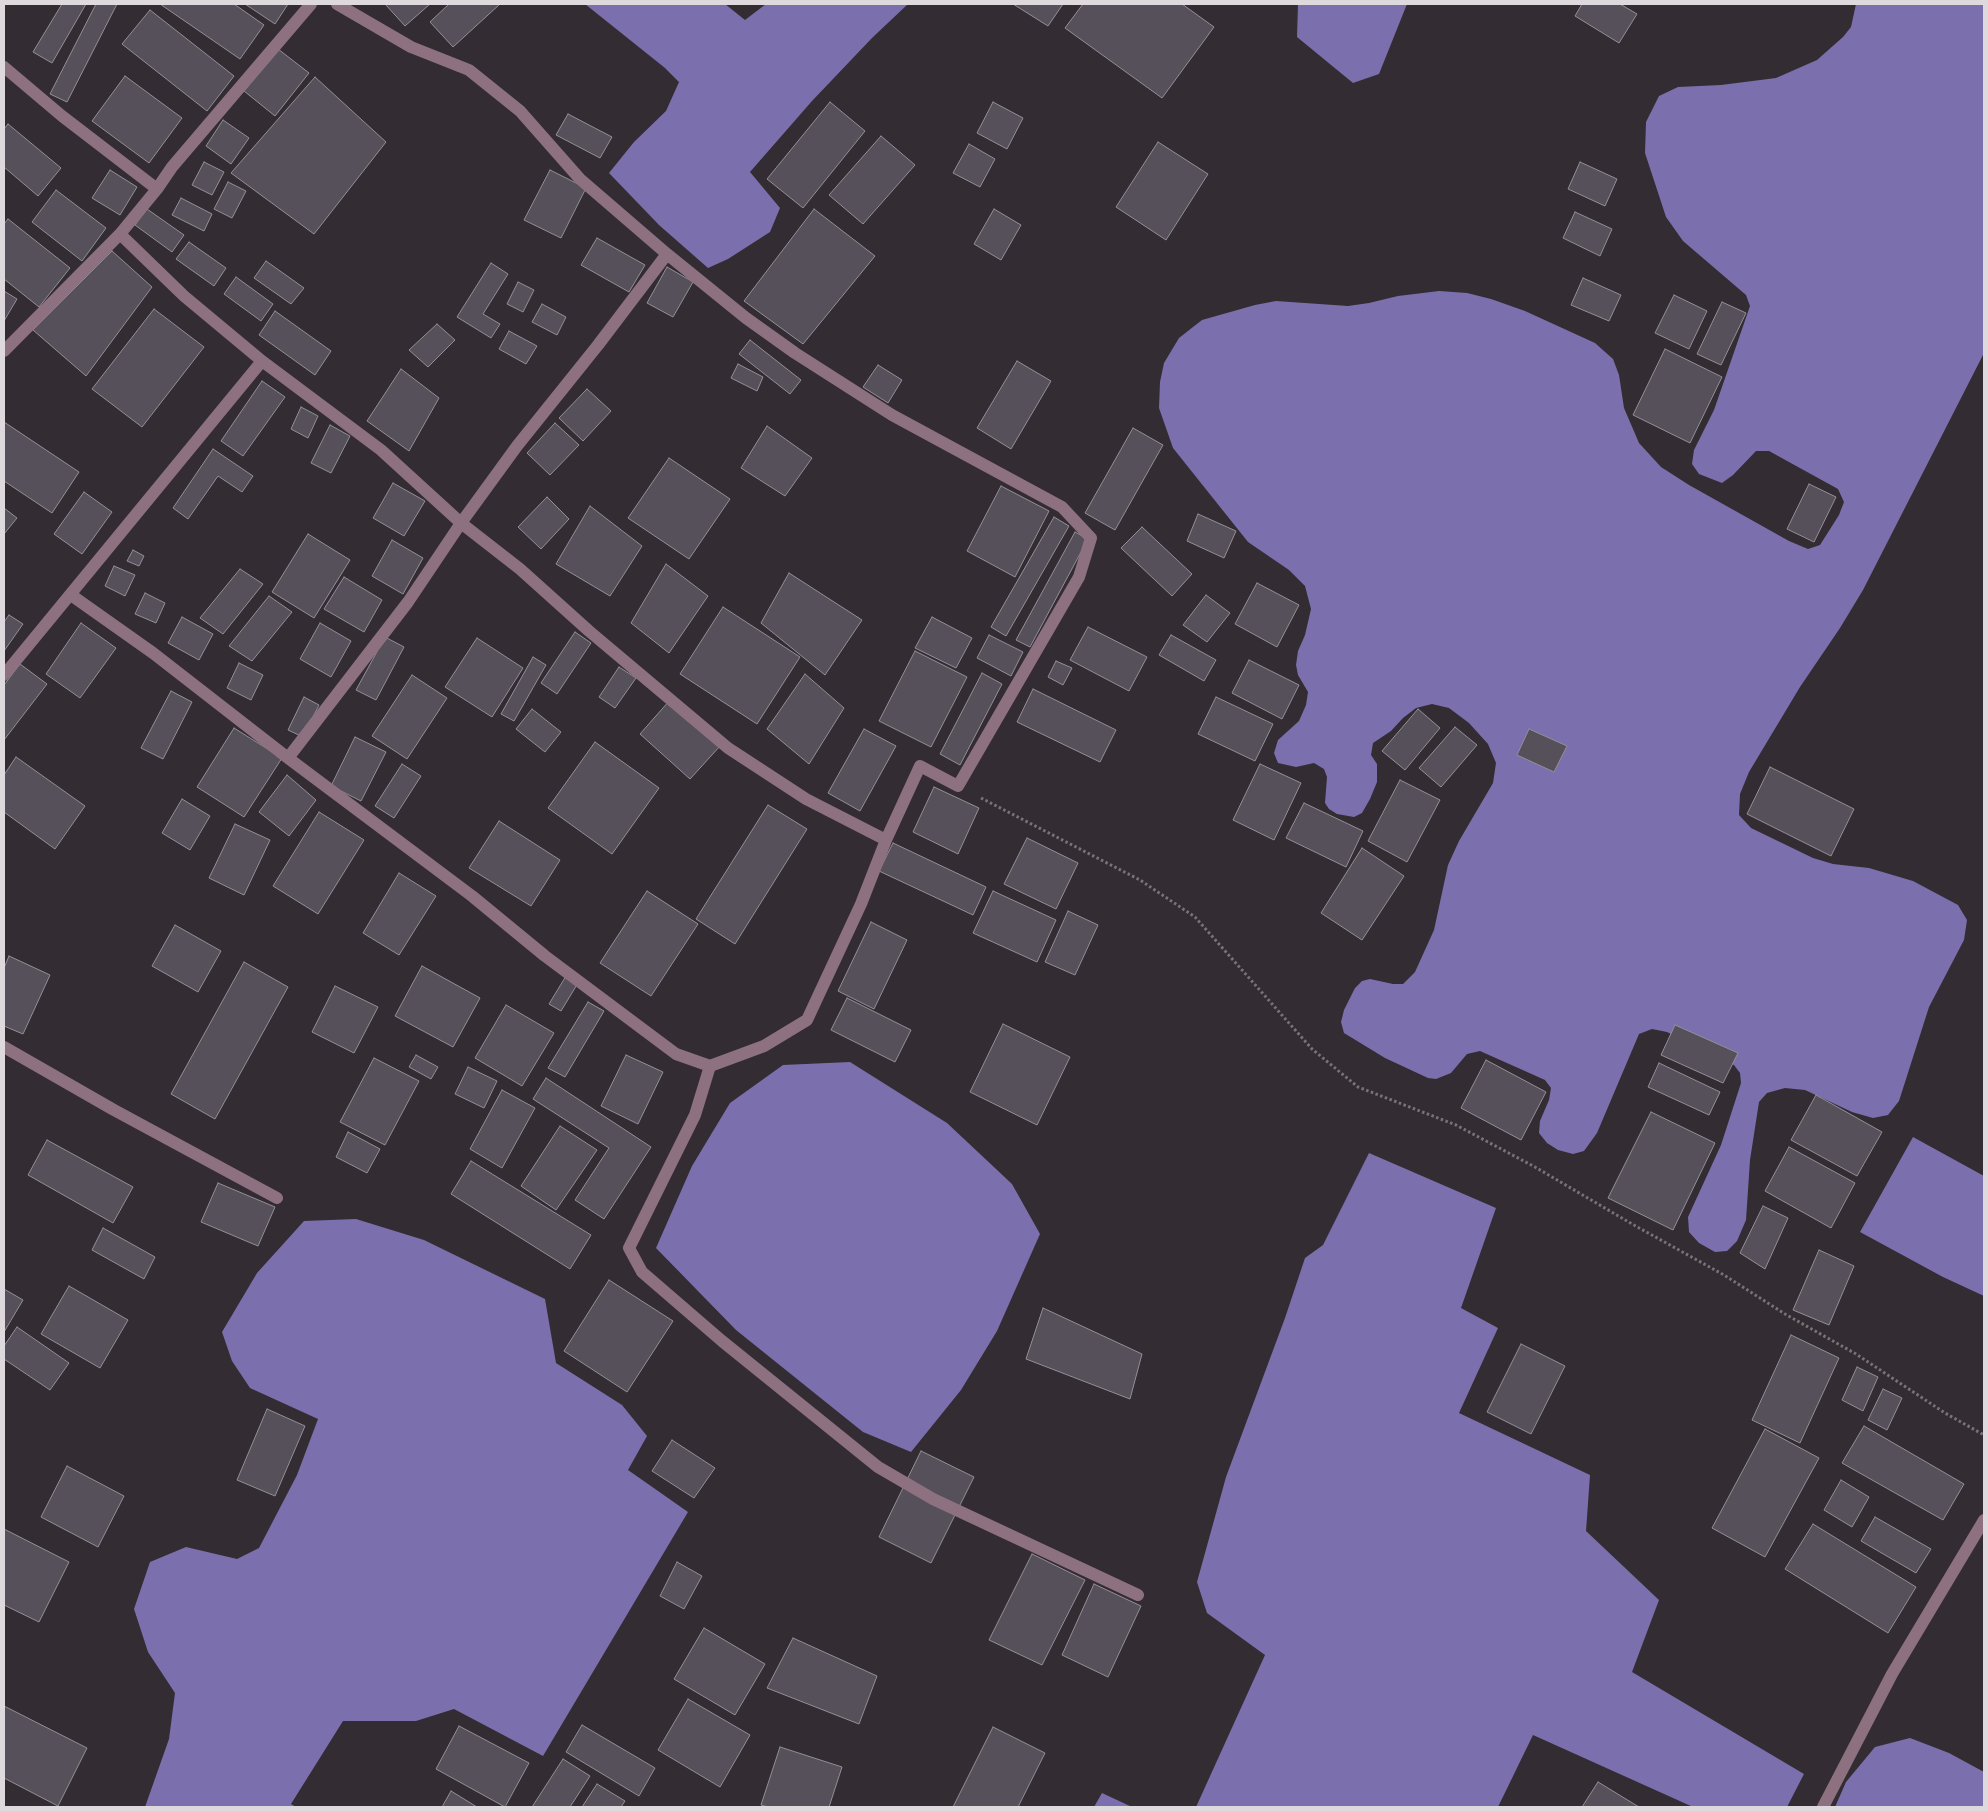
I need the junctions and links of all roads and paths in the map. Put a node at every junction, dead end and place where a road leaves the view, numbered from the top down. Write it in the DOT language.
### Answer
graph roads {
  1 [pos="311,4"];
  2 [pos="337,4"];
  3 [pos="4,67"];
  4 [pos="157,189"];
  5 [pos="120,234"];
  6 [pos="667,254"];
  7 [pos="4,351"];
  8 [pos="262,361"];
  9 [pos="461,523"];
  10 [pos="71,595"];
  11 [pos="4,675"];
  12 [pos="288,758"];
  13 [pos="958,786"];
  14 [pos="886,840"];
  15 [pos="4,1047"];
  16 [pos="710,1066"];
  17 [pos="277,1198"];
  18 [pos="1984,1435"];
  19 [pos="1984,1520"];
  20 [pos="1138,1594"];
  21 [pos="1823,1807"];
  1 -- 4 [label="street"];
  2 -- 6 [label="street"];
  3 -- 4 [label="street"];
  4 -- 5 [label="street"];
  5 -- 7 [label="street"];
  5 -- 8 [label="street"];
  6 -- 9 [label="street"];
  6 -- 13 [label="street"];
  8 -- 9 [label="street"];
  8 -- 10 [label="street"];
  9 -- 12 [label="street"];
  9 -- 14 [label="street"];
  10 -- 11 [label="street"];
  10 -- 12 [label="street"];
  12 -- 16 [label="street"];
  13 -- 14 [label="street"];
  13 -- 18 [label="path"];
  14 -- 16 [label="street"];
  15 -- 17 [label="street"];
  16 -- 20 [label="street"];
  19 -- 21 [label="street"];
}
